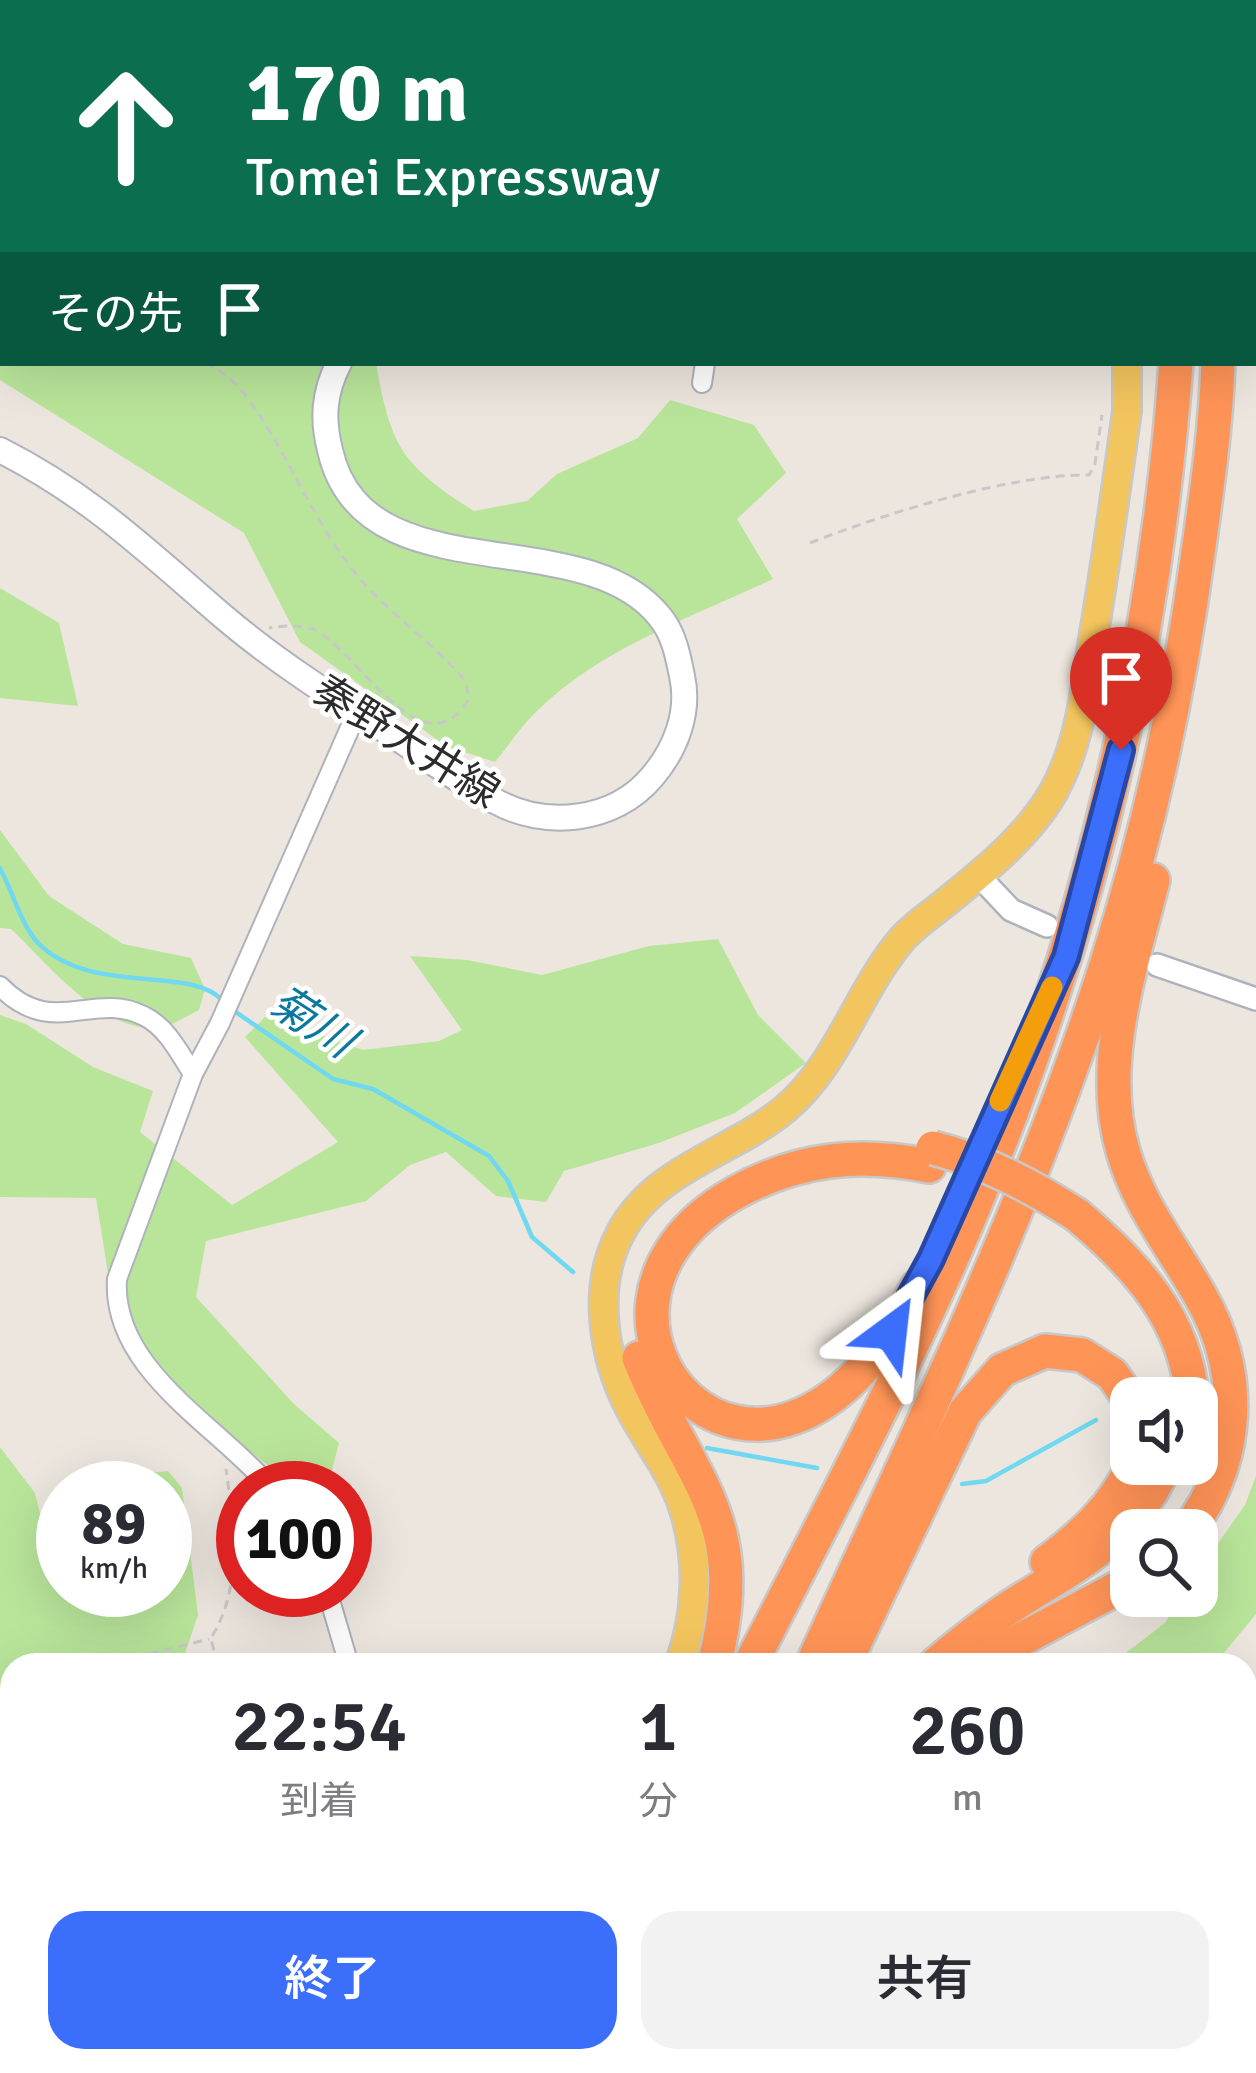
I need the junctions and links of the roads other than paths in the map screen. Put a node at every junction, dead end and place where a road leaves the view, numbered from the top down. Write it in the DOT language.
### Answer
graph roads {
  1 [pos="337,366"];
  2 [pos="1127,366"];
  3 [pos="1176,366"];
  4 [pos="1218,366"];
  5 [pos="0,449"];
  6 [pos="1190,617"];
  7 [pos="357,712"];
  8 [pos="978,875"];
  9 [pos="1047,926"];
  10 [pos="1066,957"];
  11 [pos="1157,965"];
  12 [pos="0,986"];
  13 [pos="1256,999"];
  14 [pos="193,1074"];
  15 [pos="931,1157"];
  16 [pos="1072,1224"];
  17 [pos="1006,1232"];
  18 [pos="1114,1377"];
  19 [pos="1169,1377"];
  20 [pos="1189,1377"];
  21 [pos="246,1461"];
  22 [pos="1124,1485"];
  23 [pos="1154,1485"];
  24 [pos="1203,1509"];
  25 [pos="1110,1563"];
  26 [pos="1110,1592"];
  27 [pos="335,1617"];
  28 [pos="345,1653"];
  29 [pos="683,1653"];
  30 [pos="717,1653"];
  31 [pos="756,1653"];
  32 [pos="795,1653"];
  33 [pos="817,1653"];
  34 [pos="850,1653"];
  35 [pos="944,1653"];
  36 [pos="948,1653"];
  37 [pos="988,1653"];
  38 [pos="995,1653"];
  1 -- 7 [label="main road, 秦野大井線"];
  2 -- 8 [label="main road"];
  3 -- 10 [label="highway"];
  4 -- 6 [label="highway"];
  5 -- 7 [label="main road, 秦野大井線"];
  6 -- 17 [label="highway"];
  6 -- 24 [label="highway"];
  7 -- 14 [label="street"];
  8 -- 9 [label="street"];
  8 -- 29 [label="main road"];
  10 -- 15 [label="highway"];
  10 -- 31 [label="highway"];
  11 -- 13 [label="street"];
  12 -- 14 [label="street"];
  14 -- 21 [label="street"];
  15 -- 16 [label="highway"];
  15 -- 30 [label="highway"];
  16 -- 19 [label="highway"];
  16 -- 20 [label="highway"];
  17 -- 32 [label="highway"];
  17 -- 33 [label="highway"];
  18 -- 34 [label="highway"];
  22 -- 35 [label="highway"];
  23 -- 36 [label="highway"];
  25 -- 37 [label="highway"];
  26 -- 38 [label="highway"];
  27 -- 28 [label="street"];
}
